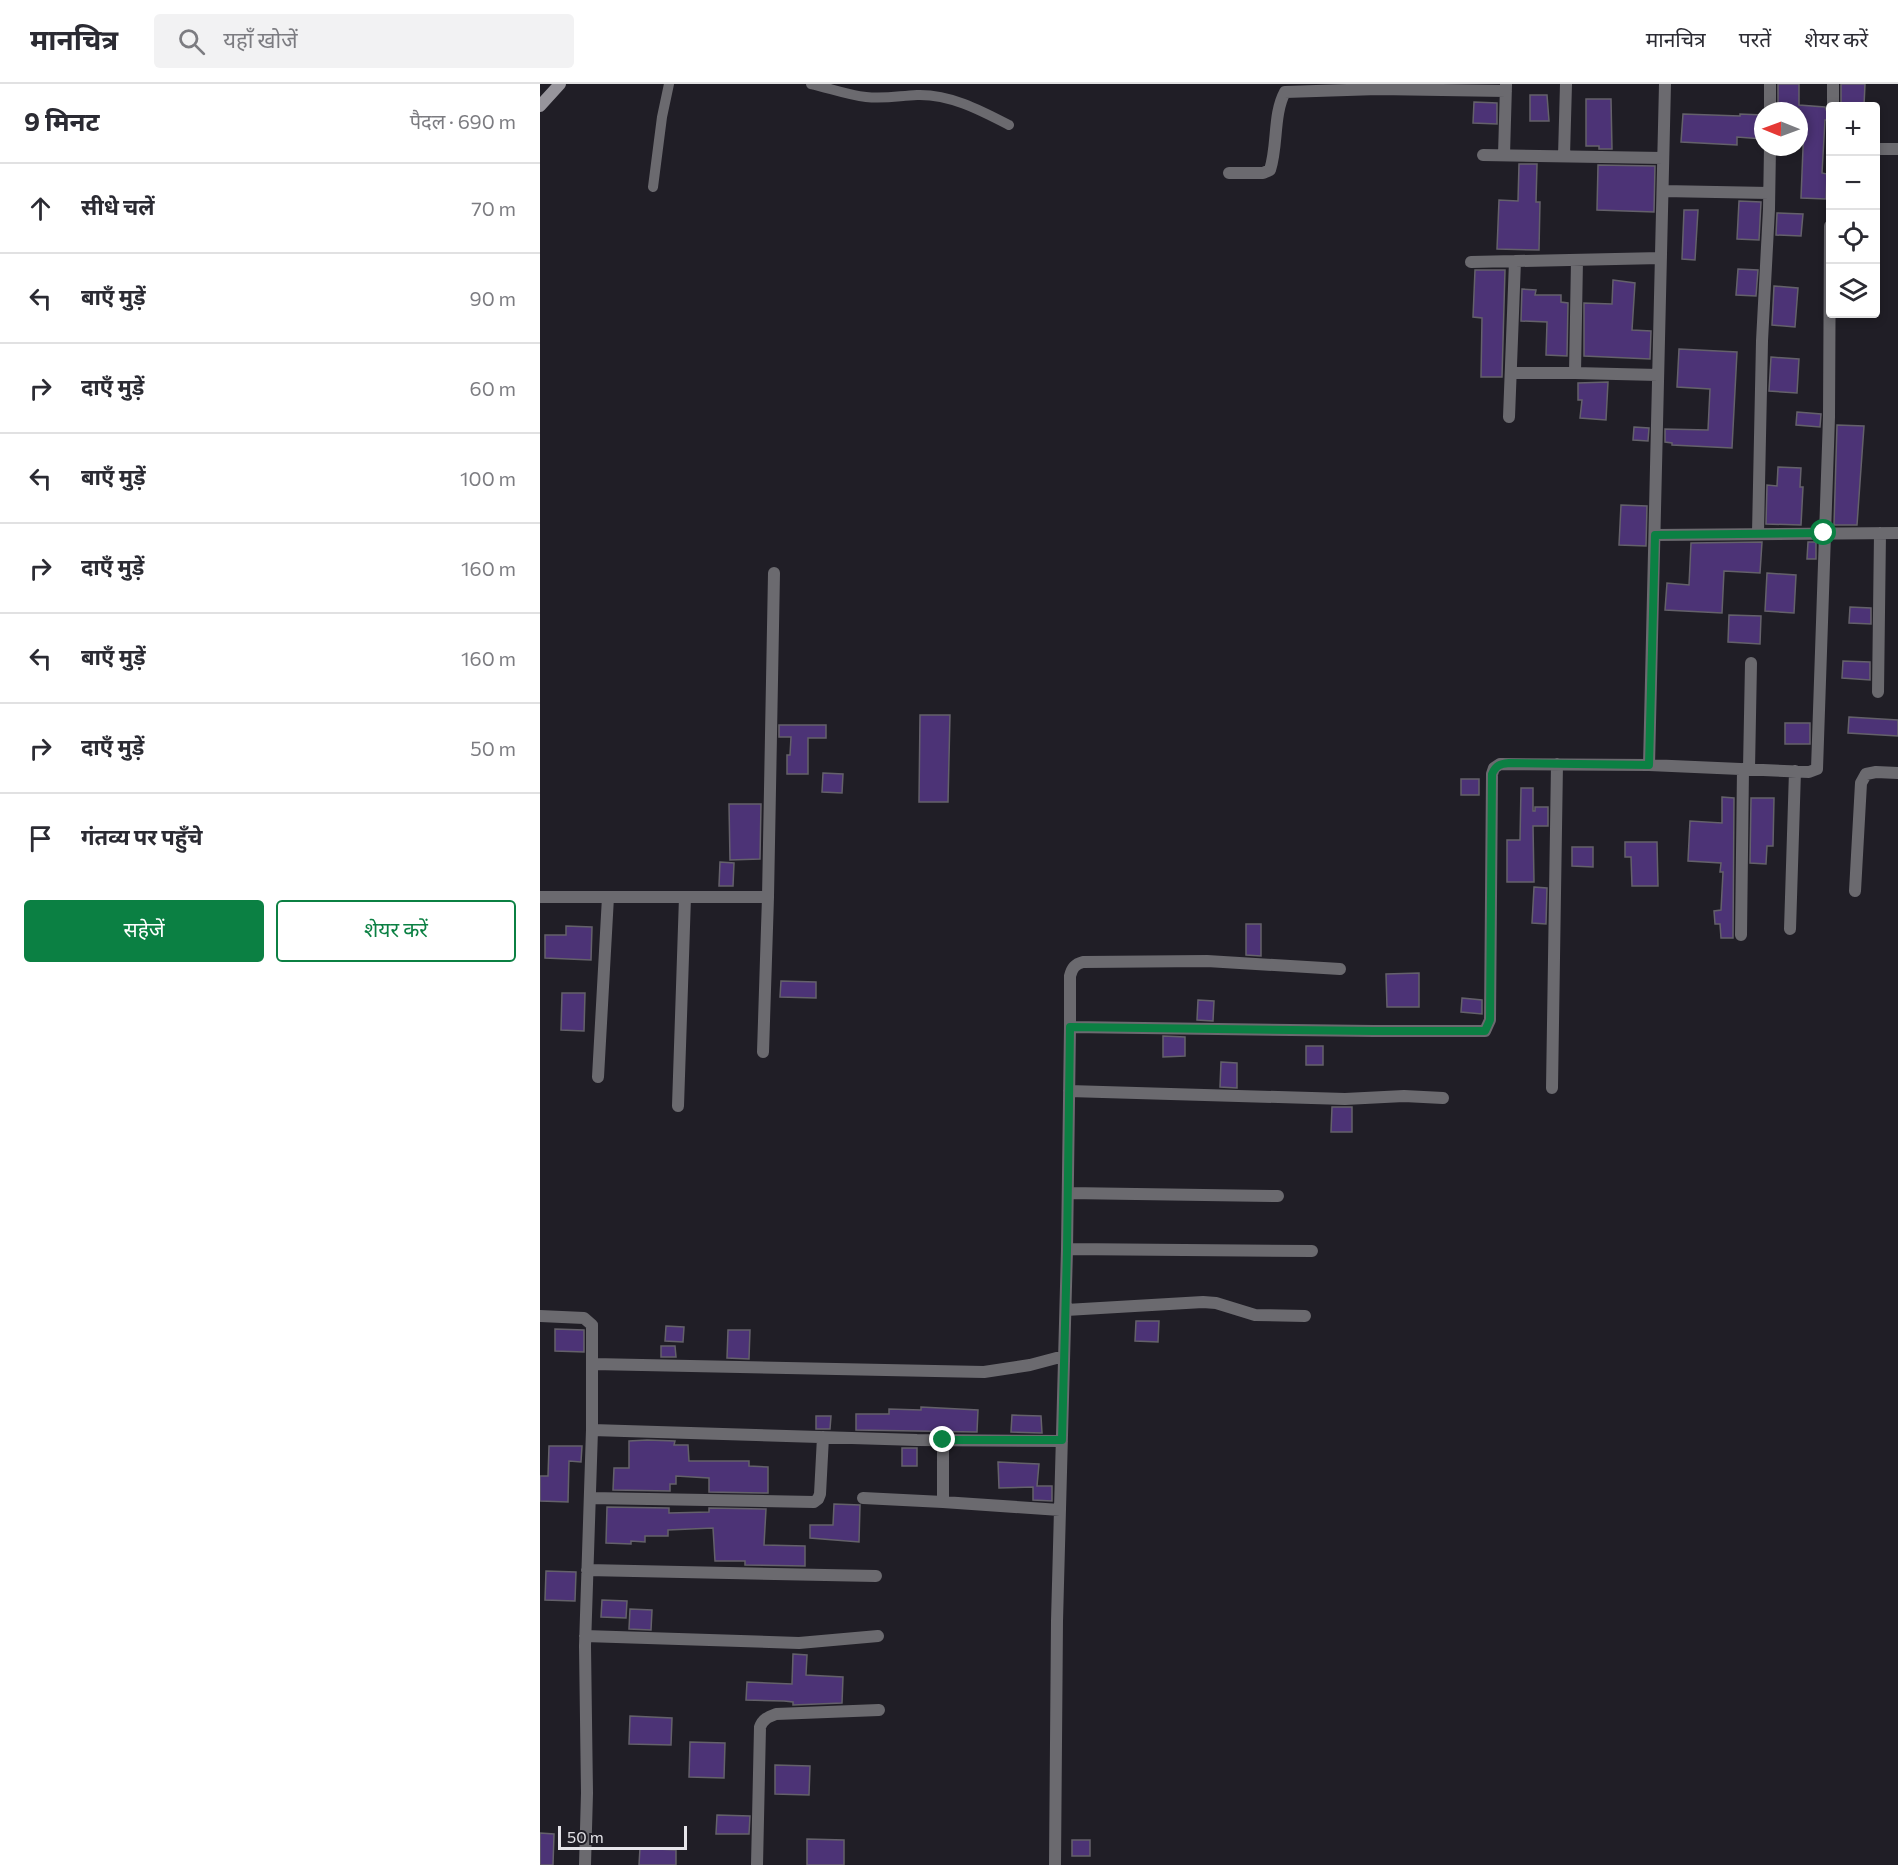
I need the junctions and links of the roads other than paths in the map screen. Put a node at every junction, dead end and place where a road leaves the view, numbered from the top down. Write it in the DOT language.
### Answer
graph roads {
  1 [pos="560,84"];
  2 [pos="669,84"];
  3 [pos="811,84"];
  4 [pos="925,84"];
  5 [pos="1566,84"];
  6 [pos="1665,84"];
  7 [pos="1770,84"];
  8 [pos="1833,84"];
  9 [pos="1378,87"];
  10 [pos="1439,87"];
  11 [pos="1506,87"];
  12 [pos="927,96"];
  13 [pos="1770,102"];
  14 [pos="1833,102"];
  15 [pos="540,106"];
  16 [pos="1009,125"];
  17 [pos="1880,149"];
  18 [pos="1898,149"];
  19 [pos="1483,155"];
  20 [pos="1504,155"];
  21 [pos="1564,156"];
  22 [pos="1770,156"];
  23 [pos="1663,158"];
  24 [pos="1229,173"];
  25 [pos="653,187"];
  26 [pos="1662,191"];
  27 [pos="1769,193"];
  28 [pos="1661,258"];
  29 [pos="1577,260"];
  30 [pos="1515,261"];
  31 [pos="1471,262"];
  32 [pos="1830,264"];
  33 [pos="1511,373"];
  34 [pos="1575,373"];
  35 [pos="1658,375"];
  36 [pos="1509,417"];
  37 [pos="1758,533"];
  38 [pos="1824,533"];
  39 [pos="1880,533"];
  40 [pos="1898,533"];
  41 [pos="1655,535"];
  42 [pos="774,573"];
  43 [pos="1751,663"];
  44 [pos="1878,692"];
  45 [pos="1557,764"];
  46 [pos="1649,765"];
  47 [pos="1746,769"];
  48 [pos="1795,771"];
  49 [pos="1898,773"];
  50 [pos="1855,891"];
  51 [pos="540,897"];
  52 [pos="608,897"];
  53 [pos="685,897"];
  54 [pos="768,897"];
  55 [pos="1790,929"];
  56 [pos="1741,935"];
  57 [pos="1340,969"];
  58 [pos="1070,1027"];
  59 [pos="763,1053"];
  60 [pos="598,1077"];
  61 [pos="1552,1088"];
  62 [pos="1069,1091"];
  63 [pos="1443,1098"];
  64 [pos="678,1106"];
  65 [pos="1068,1193"];
  66 [pos="1278,1196"];
  67 [pos="1067,1250"];
  68 [pos="1312,1251"];
  69 [pos="1066,1310"];
  70 [pos="540,1316"];
  71 [pos="1305,1317"];
  72 [pos="1064,1356"];
  73 [pos="592,1364"];
  74 [pos="592,1430"];
  75 [pos="823,1437"];
  76 [pos="943,1440"];
  77 [pos="1062,1440"];
  78 [pos="590,1498"];
  79 [pos="863,1498"];
  80 [pos="943,1502"];
  81 [pos="1060,1510"];
  82 [pos="587,1570"];
  83 [pos="876,1576"];
  84 [pos="585,1636"];
  85 [pos="878,1636"];
  86 [pos="879,1710"];
  87 [pos="585,1865"];
  88 [pos="757,1865"];
  89 [pos="1054,1865"];
  1 -- 15 [label="main road"];
  2 -- 25 [label="lane"];
  3 -- 12 [label="lane"];
  4 -- 12 [label="lane"];
  5 -- 21 [label="street"];
  6 -- 23 [label="street"];
  7 -- 13 [label="street"];
  8 -- 14 [label="street"];
  9 -- 10 [label="street"];
  9 -- 24 [label="street"];
  10 -- 11 [label="street"];
  11 -- 20 [label="street"];
  12 -- 16 [label="lane"];
  17 -- 18 [label="street"];
  19 -- 20 [label="street"];
  20 -- 21 [label="street"];
  21 -- 23 [label="street"];
  22 -- 27 [label="street"];
  23 -- 26 [label="street"];
  26 -- 27 [label="street"];
  26 -- 28 [label="street"];
  27 -- 37 [label="street"];
  28 -- 29 [label="street"];
  28 -- 35 [label="street"];
  29 -- 30 [label="street"];
  29 -- 34 [label="street"];
  30 -- 31 [label="street"];
  30 -- 33 [label="street"];
  32 -- 38 [label="street"];
  33 -- 34 [label="street"];
  33 -- 36 [label="street"];
  34 -- 35 [label="street"];
  35 -- 41 [label="street"];
  37 -- 38 [label="street"];
  37 -- 41 [label="street"];
  38 -- 39 [label="street"];
  38 -- 48 [label="street"];
  39 -- 40 [label="street"];
  39 -- 44 [label="street"];
  41 -- 46 [label="street"];
  42 -- 54 [label="street"];
  43 -- 47 [label="street"];
  45 -- 46 [label="street"];
  45 -- 58 [label="street"];
  45 -- 61 [label="street"];
  46 -- 47 [label="street"];
  47 -- 48 [label="street"];
  47 -- 56 [label="street"];
  48 -- 55 [label="street"];
  49 -- 50 [label="street"];
  51 -- 52 [label="street"];
  52 -- 53 [label="street"];
  52 -- 60 [label="street"];
  53 -- 54 [label="street"];
  53 -- 64 [label="street"];
  54 -- 59 [label="street"];
  57 -- 58 [label="street"];
  58 -- 62 [label="street"];
  62 -- 63 [label="street"];
  62 -- 65 [label="street"];
  65 -- 66 [label="street"];
  65 -- 67 [label="street"];
  67 -- 68 [label="street"];
  67 -- 69 [label="street"];
  69 -- 71 [label="street"];
  69 -- 72 [label="street"];
  70 -- 73 [label="street"];
  72 -- 73 [label="street"];
  72 -- 77 [label="street"];
  73 -- 74 [label="street"];
  74 -- 75 [label="street"];
  74 -- 78 [label="street"];
  75 -- 76 [label="street"];
  75 -- 78 [label="street"];
  76 -- 77 [label="street"];
  76 -- 80 [label="street"];
  77 -- 81 [label="street"];
  78 -- 82 [label="street"];
  79 -- 80 [label="street"];
  80 -- 81 [label="street"];
  81 -- 89 [label="street"];
  82 -- 83 [label="street"];
  82 -- 84 [label="street"];
  84 -- 85 [label="street"];
  84 -- 87 [label="street"];
  86 -- 88 [label="street"];
}
